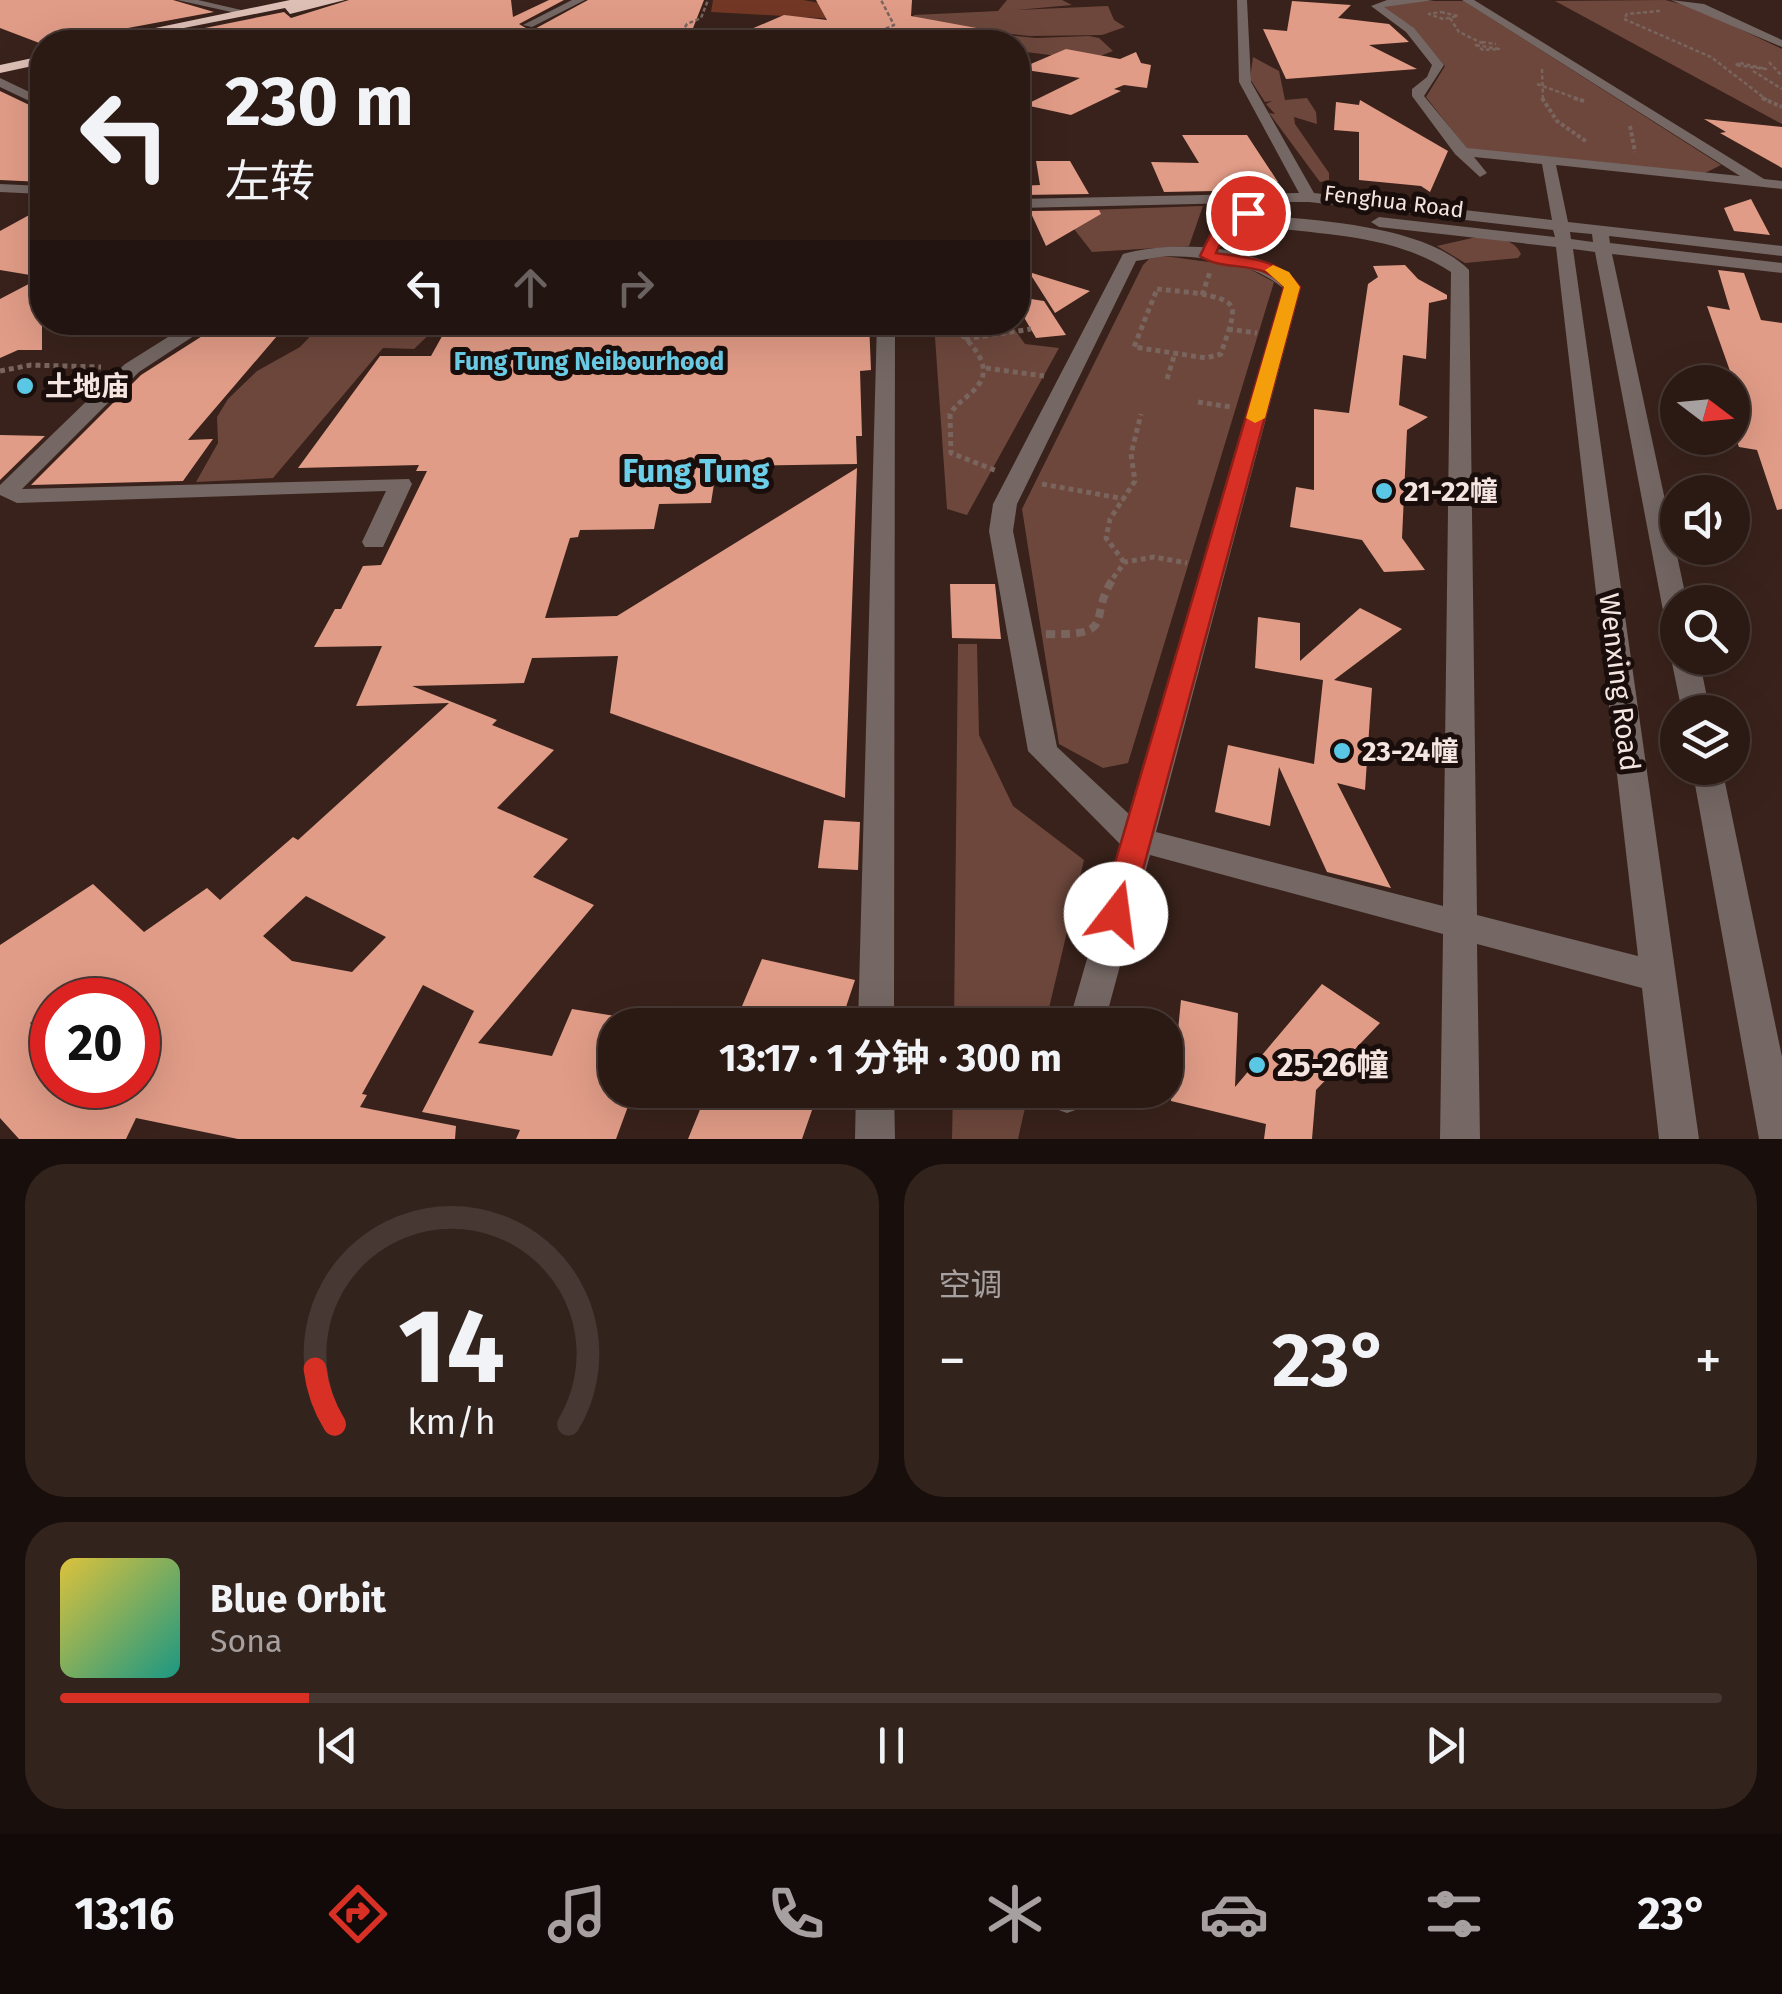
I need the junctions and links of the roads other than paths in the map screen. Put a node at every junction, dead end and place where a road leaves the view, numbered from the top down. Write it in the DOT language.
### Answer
graph roads {
  1 [pos="182,0"];
  2 [pos="308,0"];
  3 [pos="339,0"];
  4 [pos="580,0"];
  5 [pos="1242,0"];
  6 [pos="1429,0"];
  7 [pos="1467,0"];
  8 [pos="1676,0"];
  9 [pos="246,12"];
  10 [pos="528,26"];
  11 [pos="155,30"];
  12 [pos="190,30"];
  13 [pos="1782,44"];
  14 [pos="30,59"];
  15 [pos="0,65"];
  16 [pos="0,82"];
  17 [pos="30,97"];
  18 [pos="1460,151"];
  19 [pos="1548,160"];
  20 [pos="1480,173"];
  21 [pos="1761,183"];
  22 [pos="1782,185"];
  23 [pos="0,188"];
  24 [pos="30,189"];
  25 [pos="1309,197"];
  26 [pos="1030,204"];
  27 [pos="1236,208"];
  28 [pos="1562,234"];
  29 [pos="1601,238"];
  30 [pos="1782,250"];
  31 [pos="1207,256"];
  32 [pos="1782,268"];
  33 [pos="185,335"];
  34 [pos="886,335"];
  35 [pos="374,542"];
  36 [pos="1671,585"];
  37 [pos="1710,785"];
  38 [pos="1135,840"];
  39 [pos="1459,924"];
  40 [pos="1658,977"];
  41 [pos="876,1008"];
  42 [pos="1091,1008"];
  43 [pos="1771,1046"];
  44 [pos="875,1108"];
  45 [pos="875,1139"];
  46 [pos="1460,1139"];
  47 [pos="1678,1139"];
  48 [pos="1779,1139"];
  1 -- 9 [label="street"];
  2 -- 9 [label="highway"];
  3 -- 12 [label="highway"];
  4 -- 10 [label="street"];
  5 -- 25 [label="street"];
  6 -- 18 [label="street"];
  7 -- 21 [label="street"];
  8 -- 13 [label="street"];
  9 -- 11 [label="highway"];
  14 -- 15 [label="highway"];
  16 -- 17 [label="street"];
  18 -- 19 [label="street"];
  18 -- 20 [label="street"];
  19 -- 21 [label="street"];
  19 -- 28 [label="street, Wenxing Road"];
  21 -- 22 [label="street"];
  23 -- 24 [label="street"];
  25 -- 27 [label="street, Fenghua Road"];
  25 -- 28 [label="street, Fenghua Road"];
  26 -- 27 [label="street"];
  27 -- 28 [label="street, Fenghua Road"];
  27 -- 31 [label="street"];
  27 -- 39 [label="street"];
  28 -- 29 [label="street, Fenghua Road"];
  28 -- 40 [label="street, Wenxing Road"];
  29 -- 30 [label="street, Fenghua Road"];
  29 -- 32 [label="street, Fenghua Road"];
  29 -- 36 [label="street"];
  31 -- 38 [label="street"];
  31 -- 38 [label="street"];
  33 -- 35 [label="street"];
  34 -- 41 [label="street"];
  37 -- 43 [label="street"];
  38 -- 39 [label="street"];
  38 -- 42 [label="street"];
  39 -- 40 [label="street"];
  39 -- 46 [label="street"];
  40 -- 47 [label="street, Wenxing Road"];
  43 -- 48 [label="street"];
  44 -- 45 [label="street"];
}
